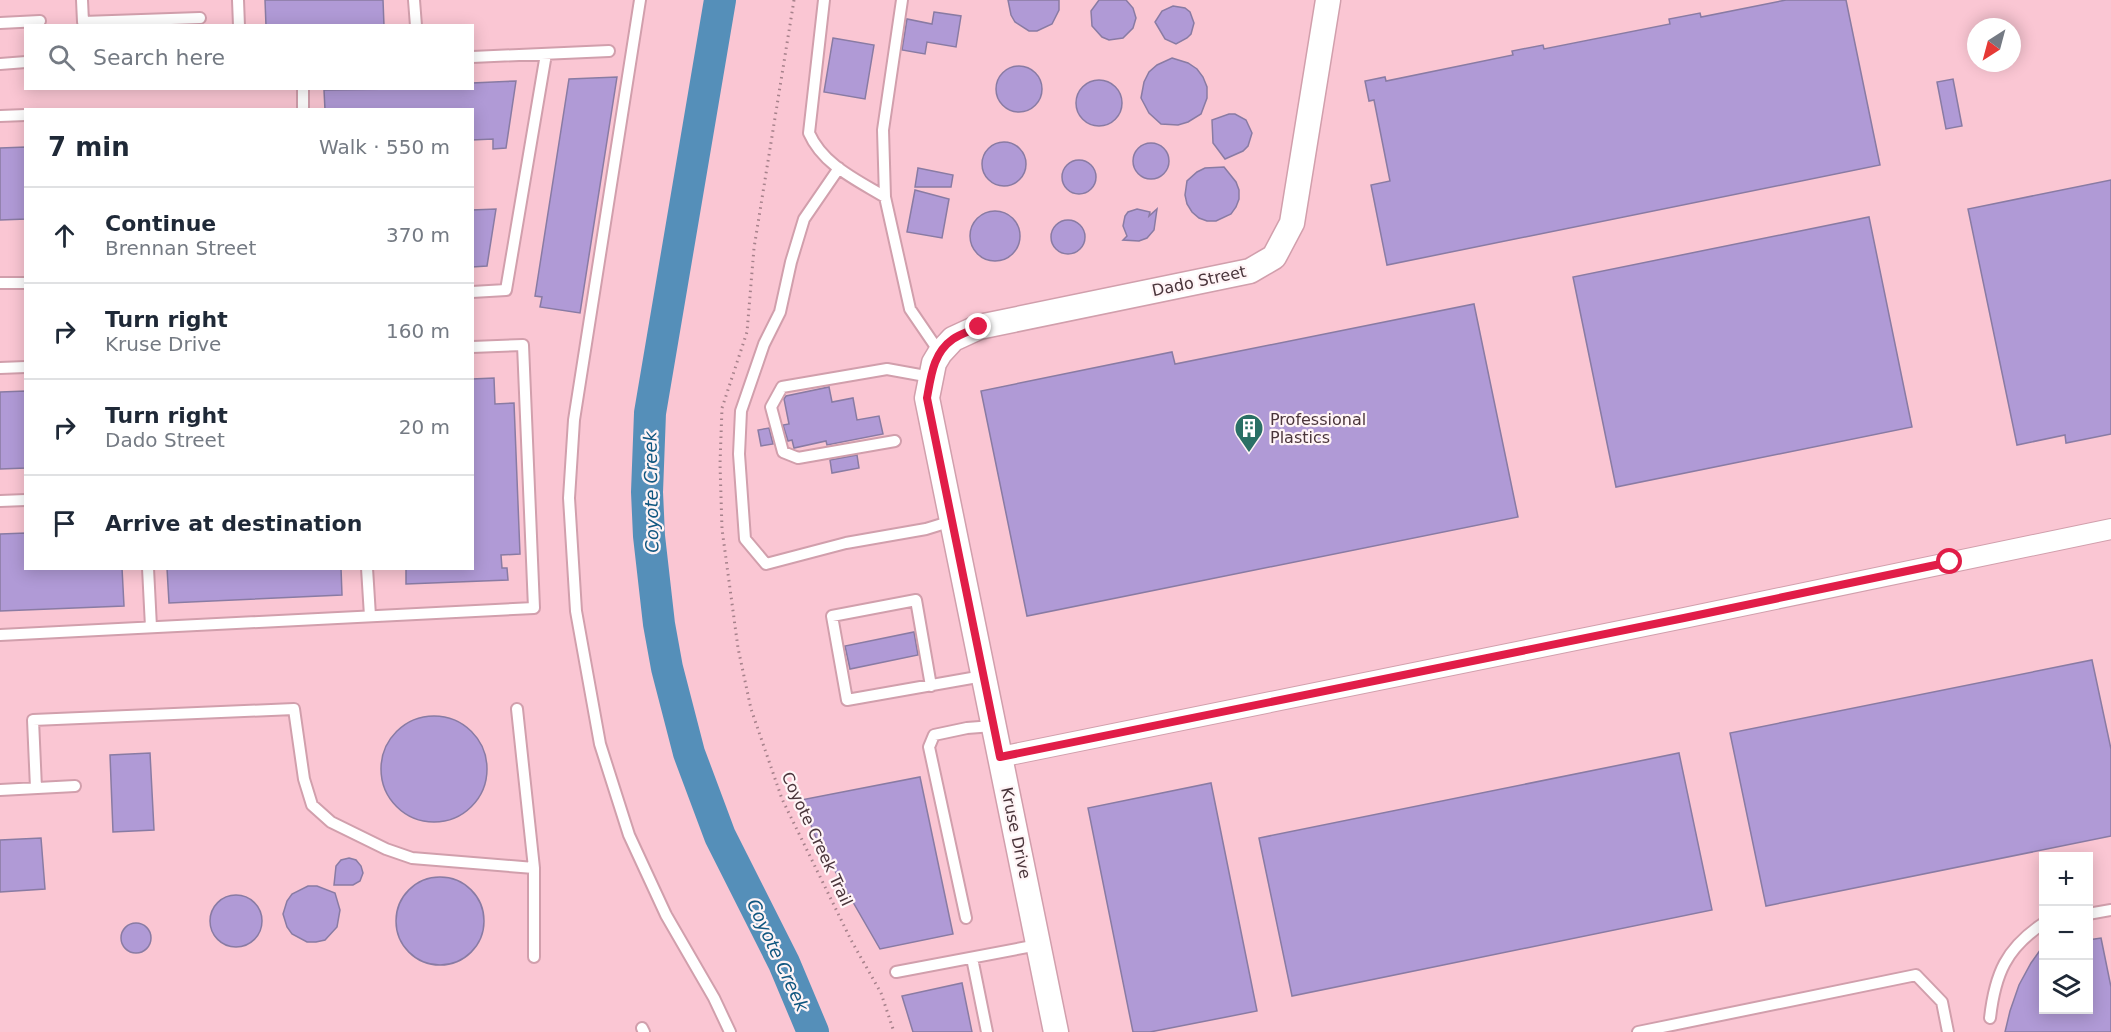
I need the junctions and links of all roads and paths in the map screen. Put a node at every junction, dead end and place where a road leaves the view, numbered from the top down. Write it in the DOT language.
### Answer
graph roads {
  1 [pos="82,0"];
  2 [pos="238,0"];
  3 [pos="414,0"];
  4 [pos="640,0"];
  5 [pos="794,0"];
  6 [pos="824,0"];
  7 [pos="902,0"];
  8 [pos="1328,0"];
  9 [pos="200,18"];
  10 [pos="40,21"];
  11 [pos="0,23"];
  12 [pos="239,24"];
  13 [pos="416,24"];
  14 [pos="609,51"];
  15 [pos="546,54"];
  16 [pos="474,57"];
  17 [pos="24,62"];
  18 [pos="0,63"];
  19 [pos="303,90"];
  20 [pos="303,108"];
  21 [pos="0,116"];
  22 [pos="24,116"];
  23 [pos="839,168"];
  24 [pos="885,198"];
  25 [pos="0,283"];
  26 [pos="24,283"];
  27 [pos="474,292"];
  28 [pos="747,332"];
  29 [pos="474,347"];
  30 [pos="940,353"];
  31 [pos="24,367"];
  32 [pos="0,368"];
  33 [pos="931,377"];
  34 [pos="895,441"];
  35 [pos="24,500"];
  36 [pos="0,501"];
  37 [pos="952,521"];
  38 [pos="2111,529"];
  39 [pos="148,570"];
  40 [pos="368,570"];
  41 [pos="370,616"];
  42 [pos="151,627"];
  43 [pos="0,635"];
  44 [pos="738,648"];
  45 [pos="983,676"];
  46 [pos="931,686"];
  47 [pos="517,709"];
  48 [pos="993,726"];
  49 [pos="1000,757"];
  50 [pos="75,786"];
  51 [pos="36,788"];
  52 [pos="0,790"];
  53 [pos="534,868"];
  54 [pos="2111,910"];
  55 [pos="2093,913"];
  56 [pos="966,918"];
  57 [pos="2039,927"];
  58 [pos="1038,945"];
  59 [pos="534,957"];
  60 [pos="972,958"];
  61 [pos="896,972"];
  62 [pos="1990,1018"];
  63 [pos="730,1032"];
  64 [pos="894,1032"];
  65 [pos="987,1032"];
  66 [pos="1056,1032"];
  67 [pos="1638,1032"];
  68 [pos="1948,1032"];
  1 -- 9 [label="lane"];
  2 -- 12 [label="lane"];
  3 -- 13 [label="lane"];
  4 -- 63 [label="lane"];
  5 -- 28 [label="path"];
  6 -- 23 [label="lane"];
  7 -- 24 [label="lane"];
  8 -- 30 [label="street, Dado Street"];
  10 -- 11 [label="lane"];
  14 -- 15 [label="lane"];
  15 -- 16 [label="lane"];
  15 -- 27 [label="lane"];
  17 -- 18 [label="lane"];
  19 -- 20 [label="lane"];
  21 -- 22 [label="lane"];
  23 -- 24 [label="lane"];
  23 -- 37 [label="lane"];
  24 -- 30 [label="lane"];
  25 -- 26 [label="lane"];
  29 -- 41 [label="lane"];
  30 -- 33 [label="street, Kruse Drive"];
  31 -- 32 [label="lane"];
  33 -- 34 [label="lane"];
  33 -- 37 [label="street, Kruse Drive"];
  35 -- 36 [label="lane"];
  37 -- 45 [label="street, Kruse Drive"];
  38 -- 49 [label="street"];
  39 -- 42 [label="lane"];
  40 -- 41 [label="lane"];
  41 -- 42 [label="lane"];
  42 -- 43 [label="lane"];
  44 -- 64 [label="path, Coyote Creek Trail"];
  45 -- 46 [label="lane"];
  45 -- 48 [label="street, Kruse Drive"];
  46 -- 46 [label="lane"];
  47 -- 53 [label="lane"];
  48 -- 49 [label="street, Kruse Drive"];
  48 -- 56 [label="lane"];
  49 -- 58 [label="street, Kruse Drive"];
  50 -- 51 [label="lane"];
  51 -- 52 [label="lane"];
  51 -- 53 [label="lane"];
  53 -- 59 [label="lane"];
  54 -- 55 [label="lane"];
  57 -- 62 [label="lane"];
  58 -- 60 [label="lane"];
  58 -- 66 [label="street, Kruse Drive"];
  60 -- 61 [label="lane"];
  60 -- 65 [label="lane"];
  67 -- 68 [label="lane"];
}
